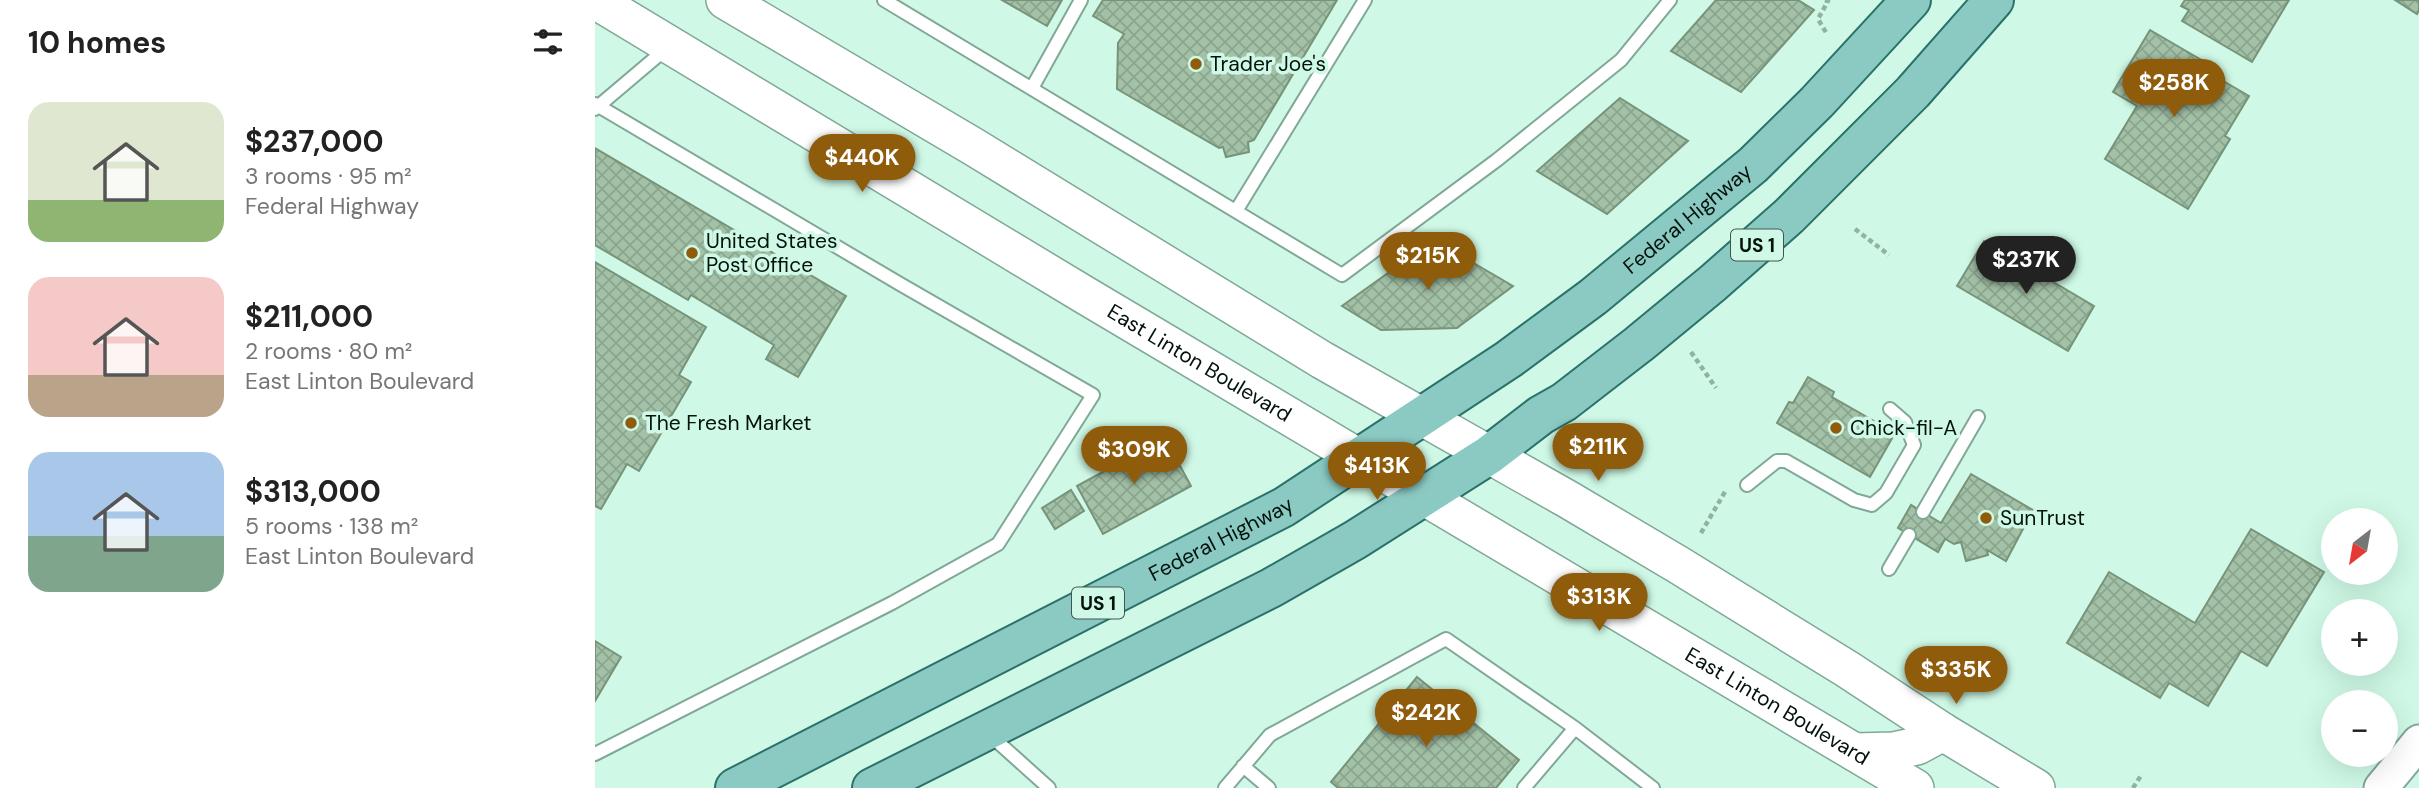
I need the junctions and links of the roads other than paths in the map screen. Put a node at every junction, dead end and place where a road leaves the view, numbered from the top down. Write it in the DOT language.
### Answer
graph roads {
  1 [pos="595,0"];
  2 [pos="725,0"];
  3 [pos="884,0"];
  4 [pos="1081,0"];
  5 [pos="1364,0"];
  6 [pos="1670,0"];
  7 [pos="1911,0"];
  8 [pos="1994,0"];
  9 [pos="671,45"];
  10 [pos="1032,88"];
  11 [pos="596,106"];
  12 [pos="1236,211"];
  13 [pos="1891,409"];
  14 [pos="1422,416"];
  15 [pos="1978,417"];
  16 [pos="1489,455"];
  17 [pos="1359,458"];
  18 [pos="1747,485"];
  19 [pos="1425,497"];
  20 [pos="1923,512"];
  21 [pos="1909,535"];
  22 [pos="1889,569"];
  23 [pos="1575,728"];
  24 [pos="985,730"];
  25 [pos="1943,732"];
  26 [pos="2419,742"];
  27 [pos="1855,752"];
  28 [pos="595,754"];
  29 [pos="1243,766"];
  30 [pos="735,788"];
  31 [pos="872,788"];
  32 [pos="1049,788"];
  33 [pos="1225,788"];
  34 [pos="1269,788"];
  35 [pos="1524,788"];
  36 [pos="1653,788"];
  37 [pos="1915,788"];
  38 [pos="2036,788"];
  39 [pos="2381,788"];
  1 -- 9 [label="main road, East Linton Boulevard"];
  2 -- 14 [label="main road"];
  3 -- 10 [label="lane"];
  4 -- 10 [label="lane"];
  5 -- 12 [label="lane"];
  6 -- 12 [label="lane"];
  7 -- 14 [label="main road, Federal Highway / US 1"];
  8 -- 16 [label="main road, US 1"];
  9 -- 11 [label="lane"];
  9 -- 17 [label="main road, East Linton Boulevard"];
  10 -- 12 [label="lane"];
  11 -- 28 [label="lane"];
  13 -- 18 [label="lane"];
  14 -- 16 [label="main road"];
  14 -- 17 [label="main road, Federal Highway / US 1"];
  15 -- 20 [label="lane"];
  16 -- 19 [label="main road, US 1"];
  16 -- 25 [label="main road"];
  17 -- 19 [label="main road, East Linton Boulevard"];
  17 -- 30 [label="main road, Federal Highway / US 1"];
  19 -- 24 [label="main road, US 1"];
  19 -- 27 [label="main road, East Linton Boulevard"];
  21 -- 22 [label="lane"];
  23 -- 29 [label="lane"];
  23 -- 35 [label="lane"];
  23 -- 36 [label="lane"];
  24 -- 31 [label="main road, US 1"];
  24 -- 32 [label="lane"];
  25 -- 27 [label="main road"];
  25 -- 38 [label="main road"];
  26 -- 39 [label="street"];
  27 -- 37 [label="main road, East Linton Boulevard"];
  29 -- 33 [label="lane"];
  29 -- 34 [label="lane"];
}
